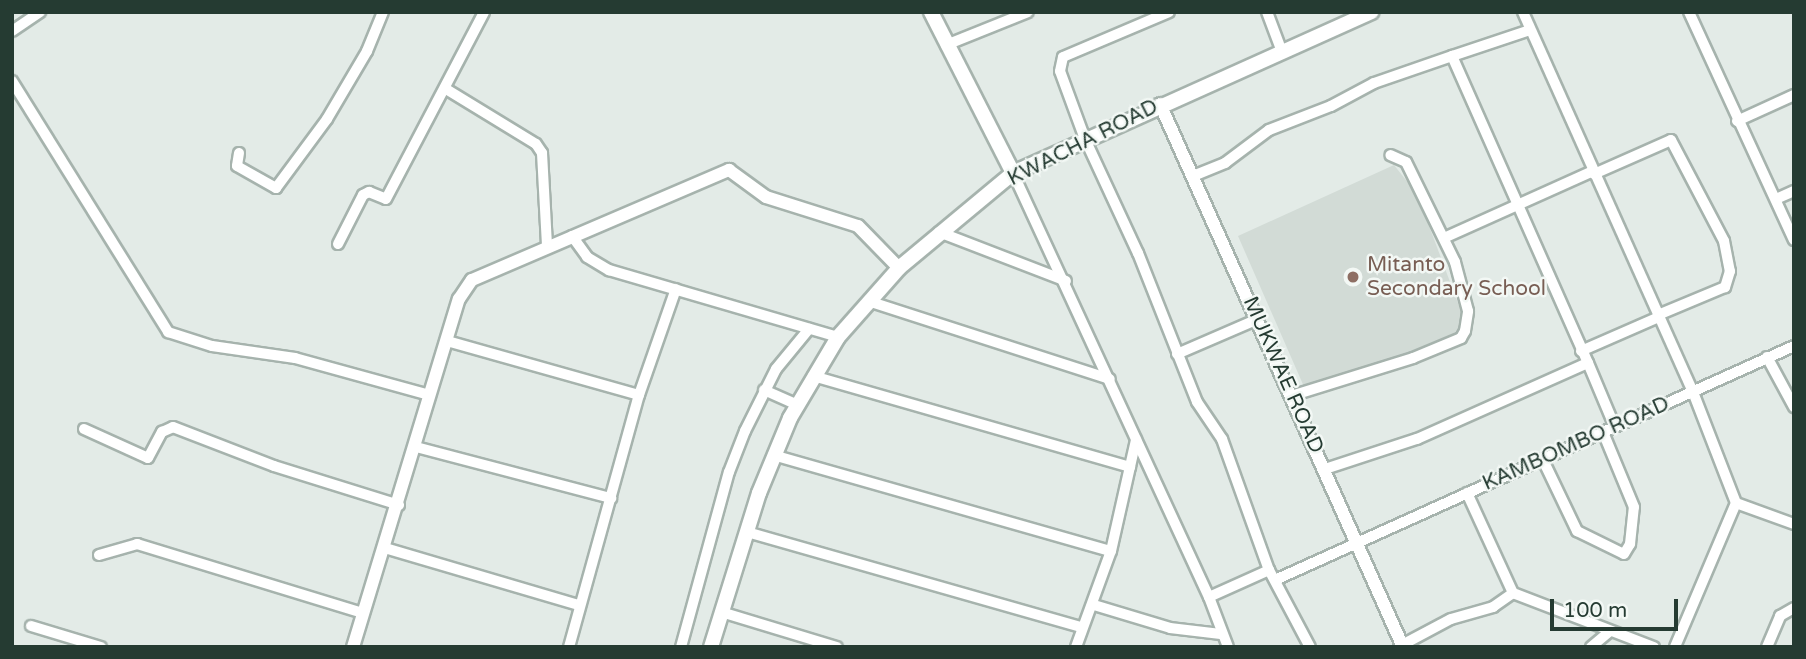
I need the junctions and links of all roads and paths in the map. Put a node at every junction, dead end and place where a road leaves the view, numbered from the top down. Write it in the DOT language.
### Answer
graph roads {
  1 [pos="40,12"];
  2 [pos="383,12"];
  3 [pos="484,12"];
  4 [pos="931,12"];
  5 [pos="1028,12"];
  6 [pos="1169,12"];
  7 [pos="1267,12"];
  8 [pos="1371,12"];
  9 [pos="1523,12"];
  10 [pos="1689,12"];
  11 [pos="1014,15"];
  12 [pos="1530,30"];
  13 [pos="12,31"];
  14 [pos="946,45"];
  15 [pos="1282,52"];
  16 [pos="1452,56"];
  17 [pos="12,81"];
  18 [pos="446,89"];
  19 [pos="1794,95"];
  20 [pos="1160,104"];
  21 [pos="1737,121"];
  22 [pos="1085,139"];
  23 [pos="239,153"];
  24 [pos="1390,155"];
  25 [pos="1593,172"];
  26 [pos="1013,173"];
  27 [pos="1193,176"];
  28 [pos="1794,191"];
  29 [pos="1776,199"];
  30 [pos="1518,206"];
  31 [pos="939,232"];
  32 [pos="572,236"];
  33 [pos="1444,238"];
  34 [pos="1794,240"];
  35 [pos="338,244"];
  36 [pos="547,246"];
  37 [pos="899,268"];
  38 [pos="1066,281"];
  39 [pos="676,289"];
  40 [pos="868,301"];
  41 [pos="1658,316"];
  42 [pos="1258,319"];
  43 [pos="808,328"];
  44 [pos="838,338"];
  45 [pos="447,341"];
  46 [pos="1794,346"];
  47 [pos="1581,351"];
  48 [pos="1177,354"];
  49 [pos="1767,357"];
  50 [pos="1588,363"];
  51 [pos="813,376"];
  52 [pos="1110,379"];
  53 [pos="764,390"];
  54 [pos="1693,392"];
  55 [pos="429,395"];
  56 [pos="639,395"];
  57 [pos="1291,396"];
  58 [pos="797,405"];
  59 [pos="1794,407"];
  60 [pos="1614,425"];
  61 [pos="84,429"];
  62 [pos="1603,432"];
  63 [pos="1136,440"];
  64 [pos="416,447"];
  65 [pos="773,455"];
  66 [pos="1544,460"];
  67 [pos="1130,467"];
  68 [pos="1325,469"];
  69 [pos="1467,494"];
  70 [pos="611,498"];
  71 [pos="1736,503"];
  72 [pos="399,505"];
  73 [pos="1794,524"];
  74 [pos="747,532"];
  75 [pos="1358,543"];
  76 [pos="385,548"];
  77 [pos="1111,551"];
  78 [pos="99,555"];
  79 [pos="1269,570"];
  80 [pos="1275,580"];
  81 [pos="1513,593"];
  82 [pos="1209,597"];
  83 [pos="579,605"];
  84 [pos="1094,605"];
  85 [pos="1794,608"];
  86 [pos="721,612"];
  87 [pos="363,613"];
  88 [pos="31,626"];
  89 [pos="1081,627"];
  90 [pos="1609,632"];
  91 [pos="1221,634"];
  92 [pos="1403,646"];
  93 [pos="101,647"];
  94 [pos="353,647"];
  95 [pos="569,647"];
  96 [pos="681,647"];
  97 [pos="711,647"];
  98 [pos="838,647"];
  99 [pos="1076,647"];
  100 [pos="1228,647"];
  101 [pos="1310,647"];
  102 [pos="1591,647"];
  103 [pos="1654,647"];
  104 [pos="1675,647"];
  105 [pos="1767,647"];
  1 -- 13 [label="street"];
  2 -- 23 [label="street"];
  3 -- 18 [label="street"];
  4 -- 14 [label="main road"];
  5 -- 11 [label="street"];
  6 -- 22 [label="street"];
  7 -- 15 [label="street"];
  8 -- 15 [label="main road, KWACHA ROAD"];
  9 -- 12 [label="street"];
  10 -- 21 [label="street"];
  11 -- 14 [label="street"];
  12 -- 16 [label="street"];
  12 -- 25 [label="street"];
  14 -- 26 [label="main road"];
  15 -- 20 [label="main road, KWACHA ROAD"];
  16 -- 27 [label="street"];
  16 -- 30 [label="street"];
  17 -- 55 [label="street"];
  18 -- 35 [label="street"];
  18 -- 36 [label="street"];
  19 -- 21 [label="street"];
  20 -- 22 [label="main road, KWACHA ROAD"];
  20 -- 27 [label="street, MUKWAE ROAD"];
  21 -- 29 [label="street"];
  22 -- 26 [label="main road, KWACHA ROAD"];
  22 -- 48 [label="street"];
  24 -- 33 [label="street"];
  25 -- 30 [label="street"];
  25 -- 41 [label="street"];
  25 -- 41 [label="street"];
  26 -- 31 [label="main road, KWACHA ROAD"];
  26 -- 38 [label="street"];
  27 -- 42 [label="street, MUKWAE ROAD"];
  28 -- 29 [label="street"];
  29 -- 34 [label="street"];
  30 -- 33 [label="street"];
  30 -- 47 [label="street"];
  31 -- 37 [label="main road, KWACHA ROAD"];
  31 -- 38 [label="street"];
  32 -- 36 [label="street"];
  32 -- 37 [label="street"];
  32 -- 39 [label="street"];
  33 -- 57 [label="street"];
  36 -- 45 [label="street"];
  37 -- 40 [label="main road, KWACHA ROAD"];
  38 -- 52 [label="street"];
  39 -- 43 [label="street"];
  39 -- 56 [label="street"];
  40 -- 44 [label="main road, KWACHA ROAD"];
  40 -- 52 [label="street"];
  41 -- 47 [label="street"];
  41 -- 54 [label="street"];
  42 -- 48 [label="street"];
  42 -- 57 [label="street, MUKWAE ROAD"];
  43 -- 44 [label="street"];
  43 -- 53 [label="street"];
  44 -- 51 [label="main road, KWACHA ROAD"];
  45 -- 55 [label="street"];
  45 -- 56 [label="street"];
  46 -- 49 [label="street, KAMBOMBO ROAD"];
  47 -- 50 [label="street"];
  48 -- 79 [label="street"];
  49 -- 54 [label="street, KAMBOMBO ROAD"];
  49 -- 59 [label="street"];
  50 -- 60 [label="street"];
  50 -- 68 [label="street"];
  51 -- 58 [label="main road, KWACHA ROAD"];
  51 -- 67 [label="street"];
  52 -- 63 [label="street"];
  53 -- 58 [label="street"];
  53 -- 96 [label="street"];
  54 -- 60 [label="street, KAMBOMBO ROAD"];
  54 -- 71 [label="street"];
  55 -- 64 [label="street"];
  56 -- 70 [label="street"];
  57 -- 68 [label="street, MUKWAE ROAD"];
  58 -- 65 [label="main road, KWACHA ROAD"];
  60 -- 62 [label="street, KAMBOMBO ROAD"];
  61 -- 72 [label="street"];
  62 -- 66 [label="street, KAMBOMBO ROAD"];
  62 -- 66 [label="street"];
  63 -- 67 [label="street"];
  63 -- 82 [label="street"];
  64 -- 70 [label="street"];
  64 -- 72 [label="street"];
  65 -- 74 [label="main road, KWACHA ROAD"];
  65 -- 77 [label="street"];
  66 -- 69 [label="street, KAMBOMBO ROAD"];
  67 -- 77 [label="street"];
  68 -- 75 [label="street, MUKWAE ROAD"];
  69 -- 75 [label="street, KAMBOMBO ROAD"];
  69 -- 81 [label="street"];
  70 -- 83 [label="street"];
  71 -- 73 [label="street"];
  71 -- 104 [label="street"];
  72 -- 76 [label="street"];
  74 -- 86 [label="main road, KWACHA ROAD"];
  74 -- 89 [label="street"];
  75 -- 80 [label="street, KAMBOMBO ROAD"];
  75 -- 92 [label="street, MUKWAE ROAD"];
  76 -- 83 [label="street"];
  76 -- 87 [label="street"];
  77 -- 84 [label="street"];
  78 -- 87 [label="street"];
  79 -- 80 [label="street"];
  79 -- 82 [label="street"];
  80 -- 101 [label="street"];
  81 -- 90 [label="street"];
  81 -- 92 [label="street"];
  82 -- 91 [label="street"];
  83 -- 95 [label="street"];
  84 -- 89 [label="street"];
  84 -- 91 [label="street"];
  85 -- 105 [label="street"];
  86 -- 97 [label="main road, KWACHA ROAD"];
  86 -- 98 [label="street"];
  87 -- 94 [label="street"];
  88 -- 93 [label="street"];
  89 -- 99 [label="street"];
  90 -- 102 [label="street"];
  90 -- 103 [label="street"];
  91 -- 100 [label="street"];
}
